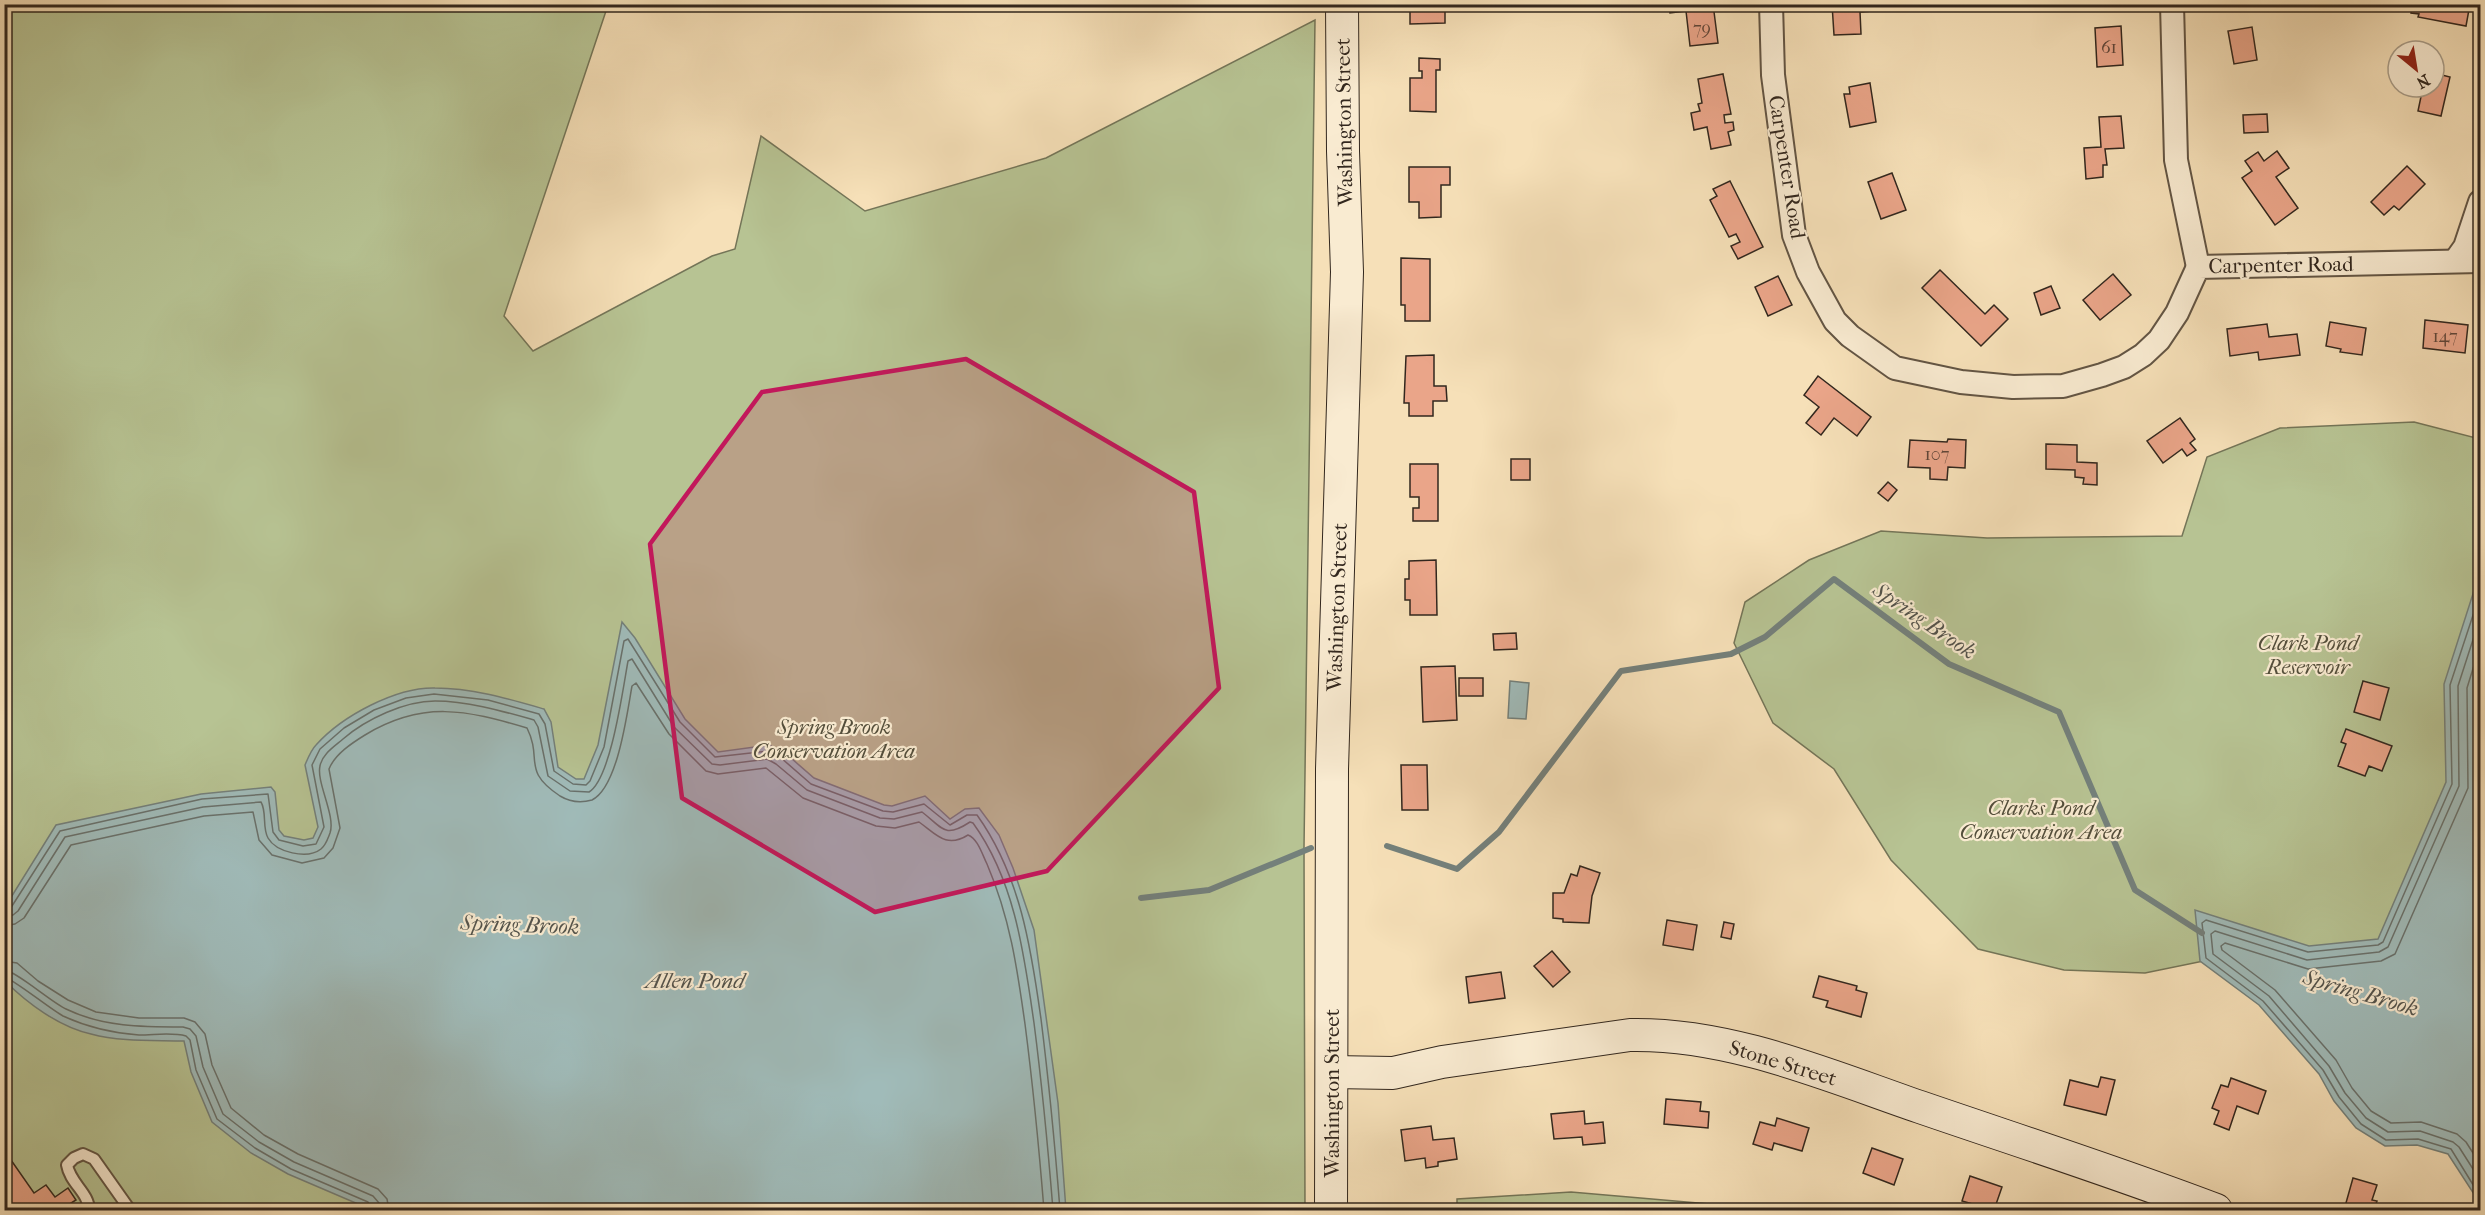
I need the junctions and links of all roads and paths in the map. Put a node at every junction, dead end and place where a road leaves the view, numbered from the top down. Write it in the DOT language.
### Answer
graph roads {
  1 [pos="1342,4"];
  2 [pos="1771,4"];
  3 [pos="2172,4"];
  4 [pos="2481,202"];
  5 [pos="2455,261"];
  6 [pos="2481,261"];
  7 [pos="2198,267"];
  8 [pos="1332,1072"];
  9 [pos="89,1210"];
  10 [pos="129,1210"];
  11 [pos="1331,1210"];
  12 [pos="2217,1210"];
  1 -- 8 [label="main road, Washington Street"];
  2 -- 7 [label="street, Carpenter Road"];
  3 -- 7 [label="street"];
  4 -- 5 [label="street"];
  5 -- 6 [label="street, Carpenter Road"];
  5 -- 7 [label="street, Carpenter Road"];
  8 -- 11 [label="main road, Washington Street"];
  8 -- 12 [label="main road, Stone Street"];
  9 -- 10 [label="lane"];
}
